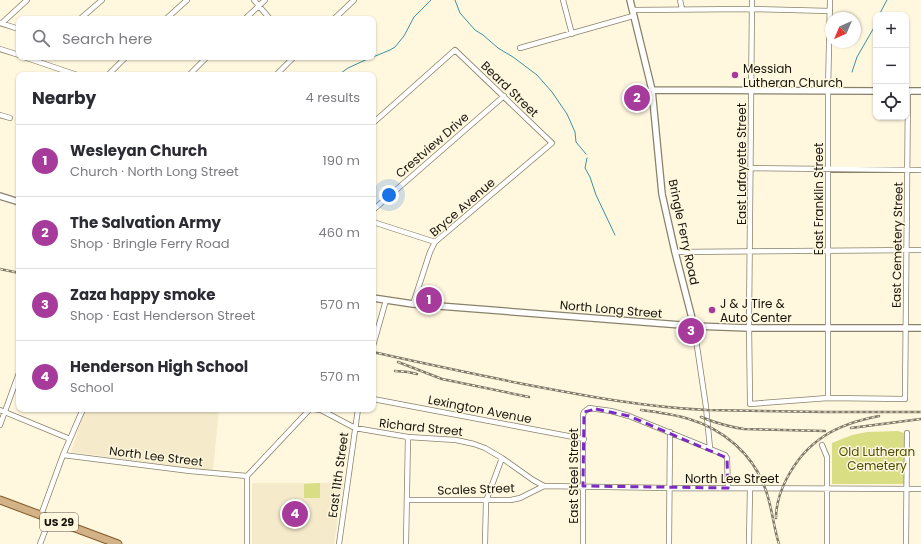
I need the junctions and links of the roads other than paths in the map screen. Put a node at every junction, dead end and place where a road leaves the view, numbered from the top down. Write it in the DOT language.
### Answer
graph roads {
  1 [pos="27,0"];
  2 [pos="102,0"];
  3 [pos="187,0"];
  4 [pos="254,0"];
  5 [pos="265,0"];
  6 [pos="354,0"];
  7 [pos="563,0"];
  8 [pos="630,0"];
  9 [pos="680,0"];
  10 [pos="752,0"];
  11 [pos="830,0"];
  12 [pos="258,6"];
  13 [pos="752,9"];
  14 [pos="632,10"];
  15 [pos="682,10"];
  16 [pos="830,11"];
  17 [pos="83,16"];
  18 [pos="169,16"];
  19 [pos="248,16"];
  20 [pos="267,16"];
  21 [pos="337,16"];
  22 [pos="634,16"];
  23 [pos="1,23"];
  24 [pos="16,28"];
  25 [pos="572,34"];
  26 [pos="520,48"];
  27 [pos="0,49"];
  28 [pos="16,54"];
  29 [pos="33,60"];
  30 [pos="123,60"];
  31 [pos="204,60"];
  32 [pos="291,60"];
  33 [pos="68,72"];
  34 [pos="111,72"];
  35 [pos="192,72"];
  36 [pos="279,72"];
  37 [pos="652,90"];
  38 [pos="751,90"];
  39 [pos="828,90"];
  40 [pos="873,91"];
  41 [pos="909,91"];
  42 [pos="921,91"];
  43 [pos="504,96"];
  44 [pos="0,115"];
  45 [pos="10,118"];
  46 [pos="376,120"];
  47 [pos="907,120"];
  48 [pos="552,143"];
  49 [pos="750,168"];
  50 [pos="828,169"];
  51 [pos="908,170"];
  52 [pos="921,170"];
  53 [pos="0,196"];
  54 [pos="16,201"];
  55 [pos="376,207"];
  56 [pos="376,223"];
  57 [pos="435,242"];
  58 [pos="828,250"];
  59 [pos="907,250"];
  60 [pos="921,250"];
  61 [pos="750,251"];
  62 [pos="674,252"];
  63 [pos="376,298"];
  64 [pos="386,300"];
  65 [pos="413,304"];
  66 [pos="694,326"];
  67 [pos="749,328"];
  68 [pos="829,328"];
  69 [pos="906,328"];
  70 [pos="921,328"];
  71 [pos="376,335"];
  72 [pos="16,380"];
  73 [pos="828,398"];
  74 [pos="376,400"];
  75 [pos="3,411"];
  76 [pos="82,412"];
  77 [pos="307,412"];
  78 [pos="325,412"];
  79 [pos="358,412"];
  80 [pos="0,425"];
  81 [pos="355,428"];
  82 [pos="670,432"];
  83 [pos="907,433"];
  84 [pos="408,437"];
  85 [pos="70,439"];
  86 [pos="584,439"];
  87 [pos="822,445"];
  88 [pos="710,448"];
  89 [pos="63,455"];
  90 [pos="502,458"];
  91 [pos="247,476"];
  92 [pos="544,486"];
  93 [pos="583,486"];
  94 [pos="670,488"];
  95 [pos="728,488"];
  96 [pos="750,488"];
  97 [pos="827,489"];
  98 [pos="906,489"];
  99 [pos="921,489"];
  100 [pos="0,500"];
  101 [pos="407,500"];
  102 [pos="486,500"];
  103 [pos="41,515"];
  104 [pos="50,518"];
  105 [pos="40,544"];
  106 [pos="118,544"];
  107 [pos="247,544"];
  108 [pos="339,544"];
  109 [pos="406,544"];
  110 [pos="486,544"];
  111 [pos="583,544"];
  112 [pos="669,544"];
  113 [pos="750,544"];
  114 [pos="828,544"];
  115 [pos="906,544"];
  1 -- 23 [label="street"];
  2 -- 17 [label="street"];
  3 -- 18 [label="street"];
  4 -- 12 [label="street"];
  5 -- 12 [label="street"];
  6 -- 21 [label="street"];
  7 -- 25 [label="street"];
  8 -- 14 [label="street, Bringle Ferry Road"];
  9 -- 15 [label="street"];
  10 -- 13 [label="street, East Lafayette Street"];
  11 -- 16 [label="street, East Franklin Street"];
  12 -- 19 [label="street"];
  12 -- 20 [label="street"];
  13 -- 15 [label="street"];
  13 -- 16 [label="street"];
  13 -- 38 [label="street, East Lafayette Street"];
  14 -- 15 [label="street"];
  14 -- 22 [label="street, Bringle Ferry Road"];
  16 -- 39 [label="street, East Franklin Street"];
  22 -- 25 [label="street"];
  22 -- 37 [label="street, Bringle Ferry Road"];
  23 -- 24 [label="street"];
  25 -- 26 [label="street"];
  27 -- 28 [label="street"];
  29 -- 33 [label="street"];
  30 -- 34 [label="street"];
  31 -- 35 [label="street"];
  32 -- 36 [label="street"];
  37 -- 38 [label="street"];
  37 -- 62 [label="street, Bringle Ferry Road"];
  38 -- 39 [label="street"];
  38 -- 49 [label="street, East Lafayette Street"];
  39 -- 40 [label="street"];
  39 -- 50 [label="street, East Franklin Street"];
  41 -- 42 [label="street"];
  43 -- 46 [label="street, Beard Street"];
  43 -- 48 [label="street, Beard Street"];
  43 -- 55 [label="street, Crestview Drive"];
  44 -- 45 [label="street"];
  47 -- 51 [label="street, East Cemetery Street"];
  48 -- 57 [label="street, Bryce Avenue"];
  49 -- 50 [label="street"];
  49 -- 61 [label="street, East Lafayette Street"];
  50 -- 51 [label="street"];
  50 -- 58 [label="street, East Franklin Street"];
  51 -- 52 [label="street"];
  51 -- 59 [label="street, East Cemetery Street"];
  53 -- 54 [label="street"];
  56 -- 57 [label="street"];
  57 -- 65 [label="street, Bryce Avenue"];
  58 -- 59 [label="street"];
  58 -- 61 [label="street"];
  58 -- 68 [label="street, East Franklin Street"];
  59 -- 60 [label="street"];
  59 -- 69 [label="street, East Cemetery Street"];
  61 -- 62 [label="street"];
  61 -- 67 [label="street, East Lafayette Street"];
  62 -- 66 [label="street, Bringle Ferry Road"];
  63 -- 64 [label="street, North Long Street"];
  64 -- 65 [label="street, North Long Street"];
  64 -- 71 [label="street"];
  65 -- 66 [label="street, North Long Street"];
  66 -- 67 [label="street, North Long Street"];
  66 -- 88 [label="street"];
  67 -- 68 [label="street, North Long Street"];
  67 -- 73 [label="street, East Lafayette Street"];
  68 -- 69 [label="street, North Long Street"];
  68 -- 73 [label="street, East Franklin Street"];
  69 -- 70 [label="street, North Long Street"];
  69 -- 73 [label="street, East Cemetery Street"];
  72 -- 75 [label="street"];
  74 -- 86 [label="street, Lexington Avenue"];
  75 -- 80 [label="street"];
  75 -- 85 [label="street"];
  76 -- 85 [label="street"];
  77 -- 91 [label="street"];
  78 -- 81 [label="street, Richard Street"];
  79 -- 81 [label="street, East 11th Street"];
  81 -- 84 [label="street, Richard Street"];
  81 -- 108 [label="street, East 11th Street"];
  82 -- 86 [label="street, East Steel Street"];
  82 -- 88 [label="street"];
  82 -- 94 [label="street"];
  83 -- 98 [label="street"];
  84 -- 90 [label="street, Richard Street"];
  84 -- 101 [label="street"];
  85 -- 89 [label="street"];
  86 -- 93 [label="street, East Steel Street"];
  87 -- 97 [label="street"];
  88 -- 95 [label="street"];
  89 -- 91 [label="street, North Lee Street"];
  89 -- 103 [label="street"];
  90 -- 92 [label="street, Richard Street"];
  90 -- 102 [label="street"];
  91 -- 107 [label="street"];
  92 -- 93 [label="street, North Lee Street"];
  92 -- 102 [label="street, Scales Street"];
  93 -- 94 [label="street, North Lee Street"];
  93 -- 111 [label="street, East Steel Street"];
  94 -- 95 [label="street, North Lee Street"];
  94 -- 112 [label="street"];
  95 -- 96 [label="street, North Lee Street"];
  96 -- 97 [label="street, North Lee Street"];
  96 -- 113 [label="street"];
  97 -- 98 [label="street, North Lee Street"];
  97 -- 114 [label="street"];
  98 -- 99 [label="street, North Lee Street"];
  98 -- 115 [label="street"];
  100 -- 103 [label="main road, US 29"];
  101 -- 102 [label="street, Scales Street"];
  101 -- 109 [label="street"];
  102 -- 110 [label="street"];
  103 -- 104 [label="main road, US 29"];
  104 -- 105 [label="street"];
  104 -- 106 [label="main road, US 29"];
}
